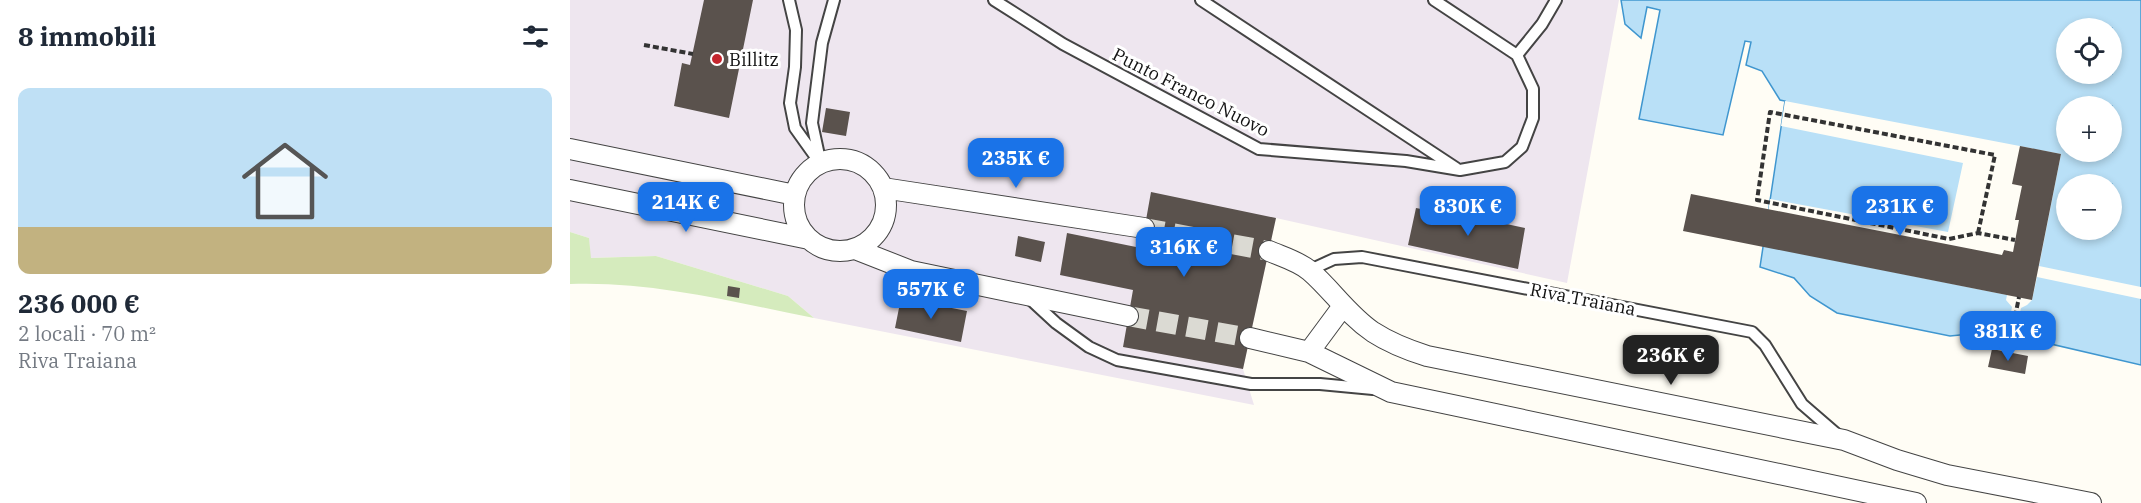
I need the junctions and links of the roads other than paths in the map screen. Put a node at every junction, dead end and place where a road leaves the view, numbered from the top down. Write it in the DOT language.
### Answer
graph roads {
  1 [pos="789,0"];
  2 [pos="834,0"];
  3 [pos="994,0"];
  4 [pos="1201,0"];
  5 [pos="1434,0"];
  6 [pos="1556,0"];
  7 [pos="1517,55"];
  8 [pos="570,149"];
  9 [pos="820,163"];
  10 [pos="1460,170"];
  11 [pos="883,188"];
  12 [pos="570,190"];
  13 [pos="795,195"];
  14 [pos="1144,228"];
  15 [pos="809,239"];
  16 [pos="855,249"];
  17 [pos="1269,251"];
  18 [pos="1310,270"];
  19 [pos="1026,295"];
  20 [pos="1343,306"];
  21 [pos="1128,316"];
  22 [pos="1250,338"];
  23 [pos="1309,352"];
  24 [pos="1391,392"];
  25 [pos="1844,440"];
  26 [pos="1916,503"];
  27 [pos="2091,503"];
  1 -- 9 [label="lane"];
  2 -- 9 [label="lane"];
  3 -- 10 [label="lane, Punto Franco Nuovo"];
  4 -- 10 [label="lane"];
  5 -- 7 [label="lane"];
  6 -- 7 [label="lane"];
  7 -- 10 [label="lane, Punto Franco Nuovo"];
  8 -- 13 [label="street"];
  9 -- 11 [label="street"];
  9 -- 13 [label="street"];
  11 -- 14 [label="street"];
  11 -- 16 [label="street"];
  12 -- 15 [label="street"];
  13 -- 15 [label="street"];
  15 -- 16 [label="street"];
  16 -- 19 [label="street"];
  17 -- 18 [label="street, Riva Traiana"];
  18 -- 20 [label="street, Riva Traiana"];
  18 -- 25 [label="lane, Riva Traiana"];
  19 -- 21 [label="street"];
  19 -- 24 [label="lane"];
  20 -- 23 [label="street"];
  20 -- 25 [label="street, Riva Traiana"];
  22 -- 23 [label="street"];
  23 -- 24 [label="street"];
  24 -- 26 [label="street"];
  25 -- 27 [label="street, Riva Traiana"];
}
